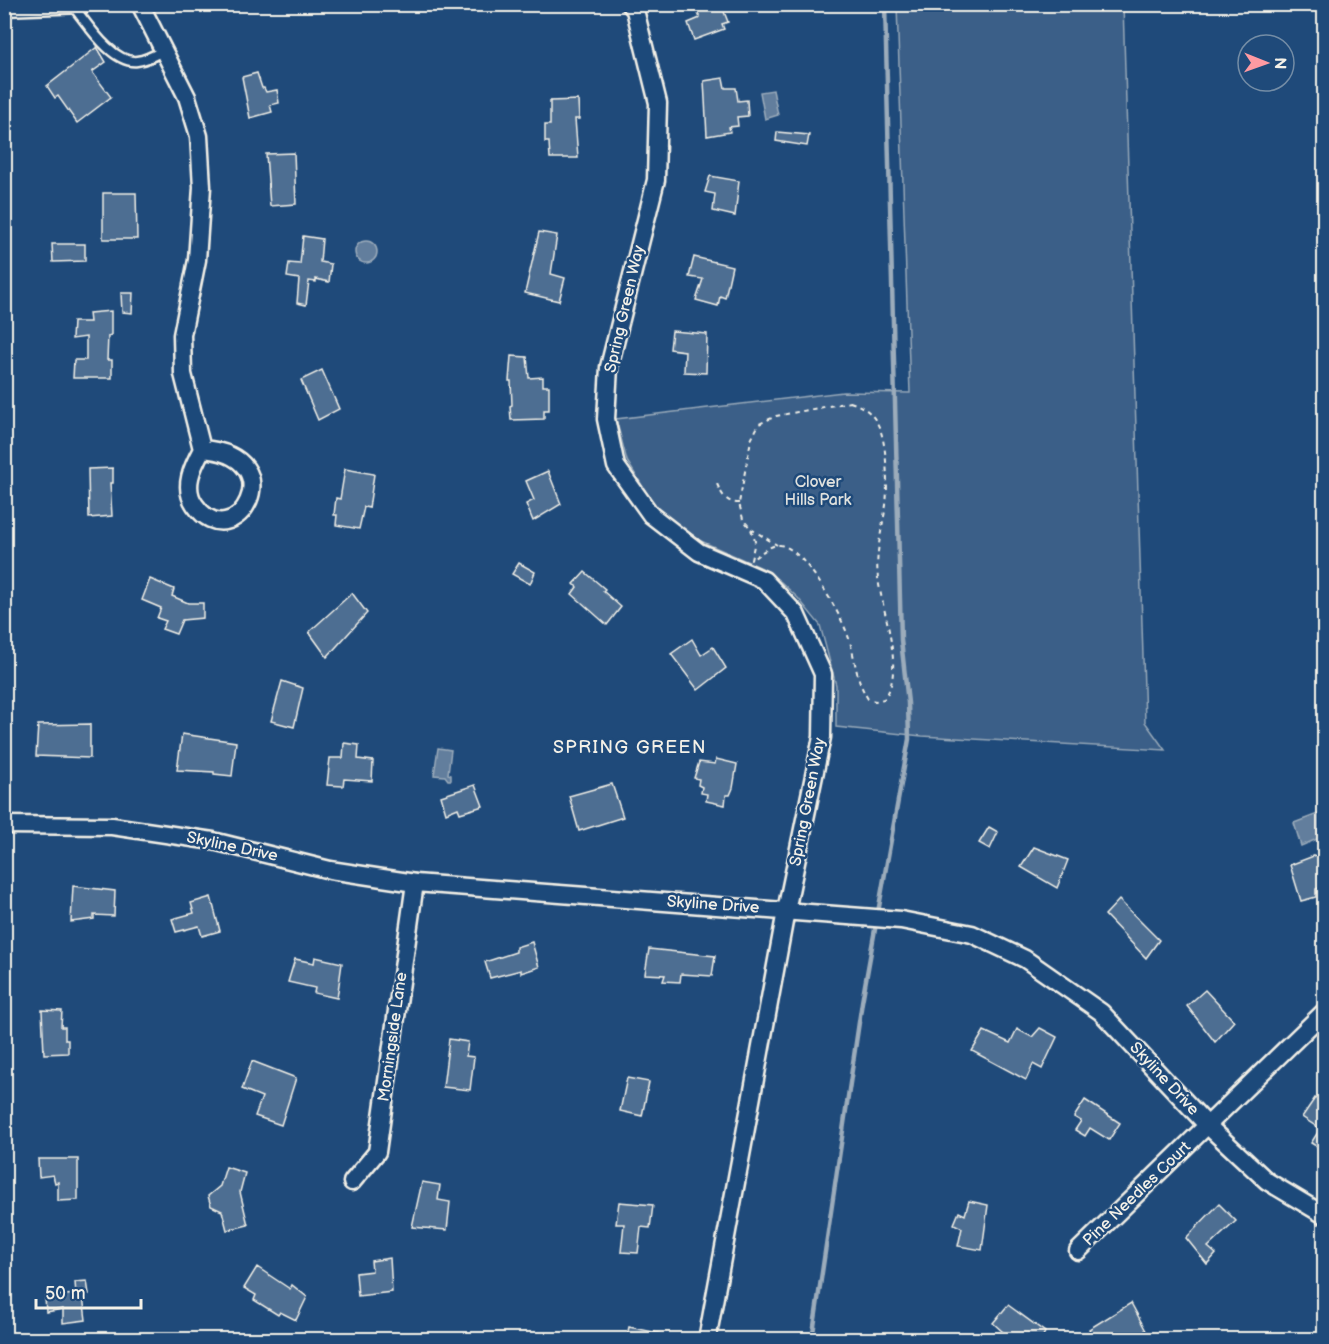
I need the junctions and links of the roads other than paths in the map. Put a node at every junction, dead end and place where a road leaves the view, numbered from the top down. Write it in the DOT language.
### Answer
graph roads {
  1 [pos="140,4"];
  2 [pos="630,4"];
  3 [pos="78,5"];
  4 [pos="4,7"];
  5 [pos="164,50"];
  6 [pos="202,449"];
  7 [pos="4,825"];
  8 [pos="415,883"];
  9 [pos="786,911"];
  10 [pos="1324,1012"];
  11 [pos="1208,1126"];
  12 [pos="352,1182"];
  13 [pos="1324,1215"];
  14 [pos="1078,1251"];
  15 [pos="707,1340"];
  1 -- 5 [label="street"];
  2 -- 9 [label="street, Spring Green Way"];
  3 -- 4 [label="street"];
  3 -- 5 [label="lane"];
  5 -- 6 [label="street"];
  6 -- 6 [label="street"];
  7 -- 8 [label="street, Skyline Drive"];
  8 -- 9 [label="street, Skyline Drive"];
  8 -- 12 [label="street, Morningside Lane"];
  9 -- 11 [label="street, Skyline Drive"];
  9 -- 15 [label="street, Spring Green Way"];
  10 -- 11 [label="street, Pine Needles Court"];
  11 -- 13 [label="street, Skyline Drive"];
  11 -- 14 [label="street, Pine Needles Court"];
}
